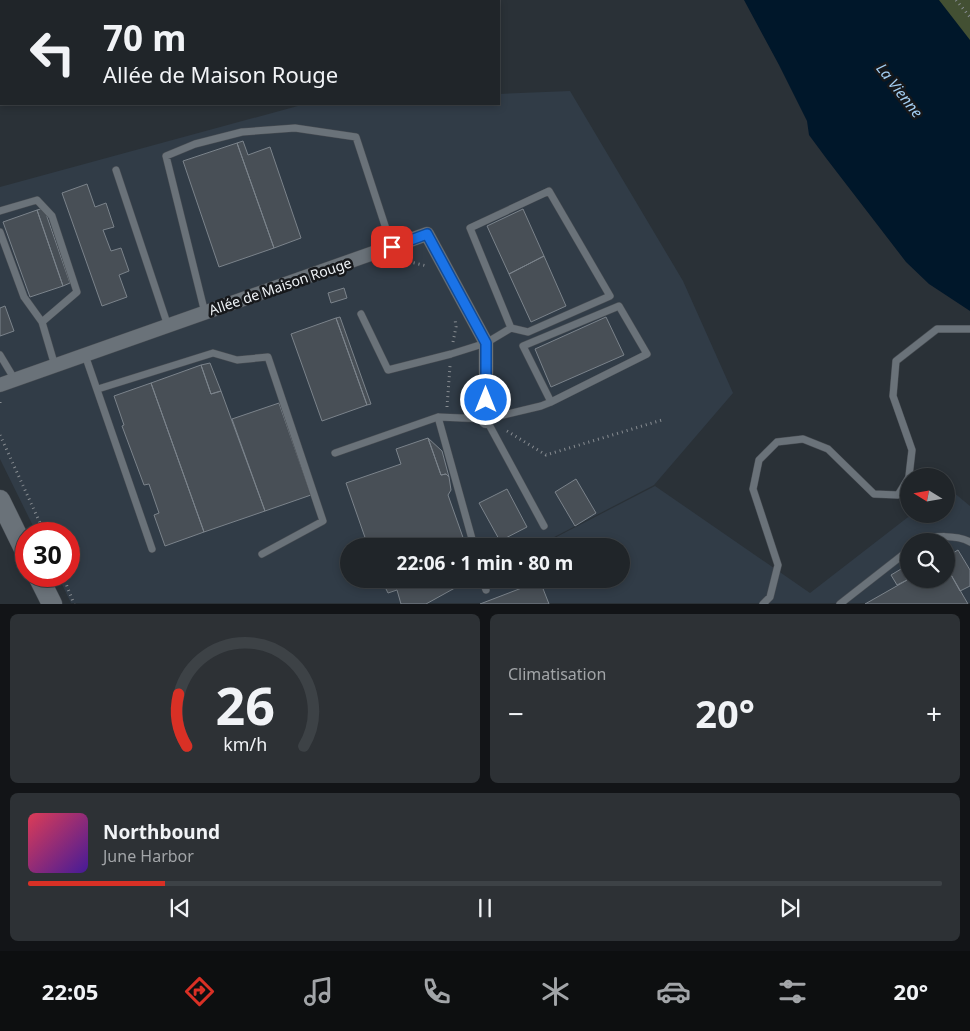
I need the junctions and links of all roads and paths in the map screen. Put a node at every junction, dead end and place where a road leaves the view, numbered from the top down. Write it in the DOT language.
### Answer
graph roads {
  1 [pos="956,0"];
  2 [pos="970,17"];
  3 [pos="116,170"];
  4 [pos="0,211"];
  5 [pos="0,232"];
  6 [pos="392,247"];
  7 [pos="391,264"];
  8 [pos="433,272"];
  9 [pos="453,310"];
  10 [pos="205,313"];
  11 [pos="361,314"];
  12 [pos="42,322"];
  13 [pos="168,326"];
  14 [pos="511,328"];
  15 [pos="968,329"];
  16 [pos="486,343"];
  17 [pos="451,354"];
  18 [pos="0,355"];
  19 [pos="85,355"];
  20 [pos="55,366"];
  21 [pos="15,380"];
  22 [pos="0,385"];
  23 [pos="98,389"];
  24 [pos="551,402"];
  25 [pos="438,417"];
  26 [pos="446,418"];
  27 [pos="486,420"];
  28 [pos="662,420"];
  29 [pos="0,434"];
  30 [pos="335,453"];
  31 [pos="910,468"];
  32 [pos="900,492"];
  33 [pos="0,500"];
  34 [pos="40,522"];
  35 [pos="544,526"];
  36 [pos="15,531"];
  37 [pos="955,537"];
  38 [pos="472,538"];
  39 [pos="970,542"];
  40 [pos="152,549"];
  41 [pos="262,554"];
  42 [pos="900,557"];
  43 [pos="44,587"];
  44 [pos="67,587"];
  45 [pos="52,604"];
  46 [pos="74,604"];
  47 [pos="763,604"];
  48 [pos="840,604"];
  1 -- 2 [label="path"];
  3 -- 13 [label="lane"];
  4 -- 12 [label="lane"];
  5 -- 12 [label="lane"];
  6 -- 10 [label="street, Allée de Maison Rouge"];
  6 -- 10 [label="lane"];
  6 -- 16 [label="street, Allée de Maison Rouge"];
  7 -- 8 [label="path"];
  9 -- 17 [label="path"];
  10 -- 13 [label="street, Allée de Maison Rouge"];
  11 -- 17 [label="lane"];
  12 -- 20 [label="lane"];
  13 -- 19 [label="street, Allée de Maison Rouge"];
  14 -- 14 [label="lane"];
  14 -- 16 [label="lane"];
  15 -- 31 [label="lane"];
  16 -- 17 [label="lane"];
  16 -- 27 [label="street, Allée de Maison Rouge"];
  17 -- 26 [label="path"];
  18 -- 21 [label="lane"];
  19 -- 20 [label="street, Allée de Maison Rouge"];
  19 -- 23 [label="lane"];
  20 -- 21 [label="street, Allée de Maison Rouge"];
  21 -- 22 [label="street, Allée de Maison Rouge"];
  23 -- 40 [label="lane"];
  23 -- 41 [label="lane"];
  24 -- 24 [label="lane"];
  24 -- 27 [label="lane"];
  25 -- 26 [label="lane"];
  25 -- 30 [label="lane"];
  25 -- 38 [label="lane"];
  26 -- 27 [label="lane"];
  27 -- 28 [label="path"];
  27 -- 35 [label="lane"];
  29 -- 34 [label="path"];
  32 -- 47 [label="lane"];
  33 -- 36 [label="main road"];
  37 -- 39 [label="lane"];
  42 -- 48 [label="lane"];
  43 -- 45 [label="main road"];
  44 -- 46 [label="path"];
}
